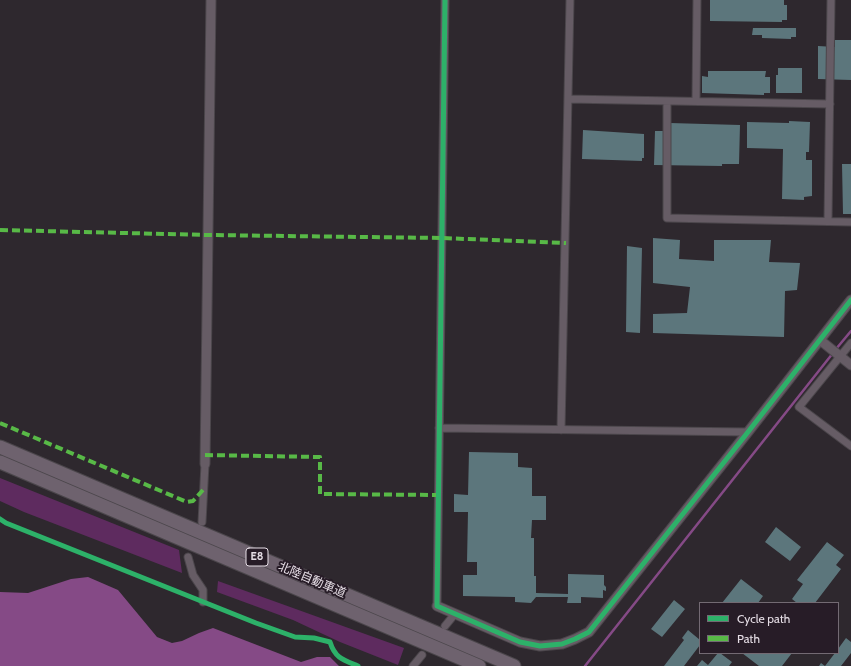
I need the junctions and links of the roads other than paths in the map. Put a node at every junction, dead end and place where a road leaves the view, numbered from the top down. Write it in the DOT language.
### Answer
graph roads {
  1 [pos="211,0"];
  2 [pos="445,0"];
  3 [pos="570,0"];
  4 [pos="697,0"];
  5 [pos="831,0"];
  6 [pos="568,99"];
  7 [pos="667,101"];
  8 [pos="696,101"];
  9 [pos="830,104"];
  10 [pos="828,221"];
  11 [pos="851,222"];
  12 [pos="851,300"];
  13 [pos="820,340"];
  14 [pos="851,344"];
  15 [pos="841,356"];
  16 [pos="851,364"];
  17 [pos="439,428"];
  18 [pos="561,430"];
  19 [pos="748,432"];
  20 [pos="851,446"];
  21 [pos="0,447"];
  22 [pos="0,462"];
  23 [pos="205,464"];
  24 [pos="202,522"];
  25 [pos="188,558"];
  26 [pos="203,602"];
  27 [pos="437,606"];
  28 [pos="454,615"];
  29 [pos="445,626"];
  30 [pos="422,655"];
  31 [pos="413,666"];
  32 [pos="479,666"];
  33 [pos="514,666"];
  1 -- 23 [label="street"];
  2 -- 17 [label="street"];
  3 -- 6 [label="street"];
  4 -- 8 [label="street"];
  5 -- 9 [label="street"];
  6 -- 7 [label="street"];
  6 -- 18 [label="street"];
  7 -- 8 [label="street"];
  7 -- 10 [label="street"];
  8 -- 9 [label="street"];
  9 -- 10 [label="street"];
  10 -- 11 [label="street"];
  12 -- 13 [label="street"];
  13 -- 15 [label="street"];
  13 -- 19 [label="street"];
  14 -- 15 [label="street"];
  15 -- 16 [label="street"];
  15 -- 20 [label="street"];
  17 -- 18 [label="street"];
  17 -- 27 [label="street"];
  18 -- 19 [label="street"];
  19 -- 28 [label="street"];
  21 -- 33 [label="highway, 北陸自動車道 / E8"];
  22 -- 32 [label="highway, 北陸自動車道 / E8"];
  23 -- 24 [label="street"];
  25 -- 26 [label="street"];
  27 -- 28 [label="street"];
  28 -- 29 [label="street"];
  30 -- 31 [label="street"];
}
